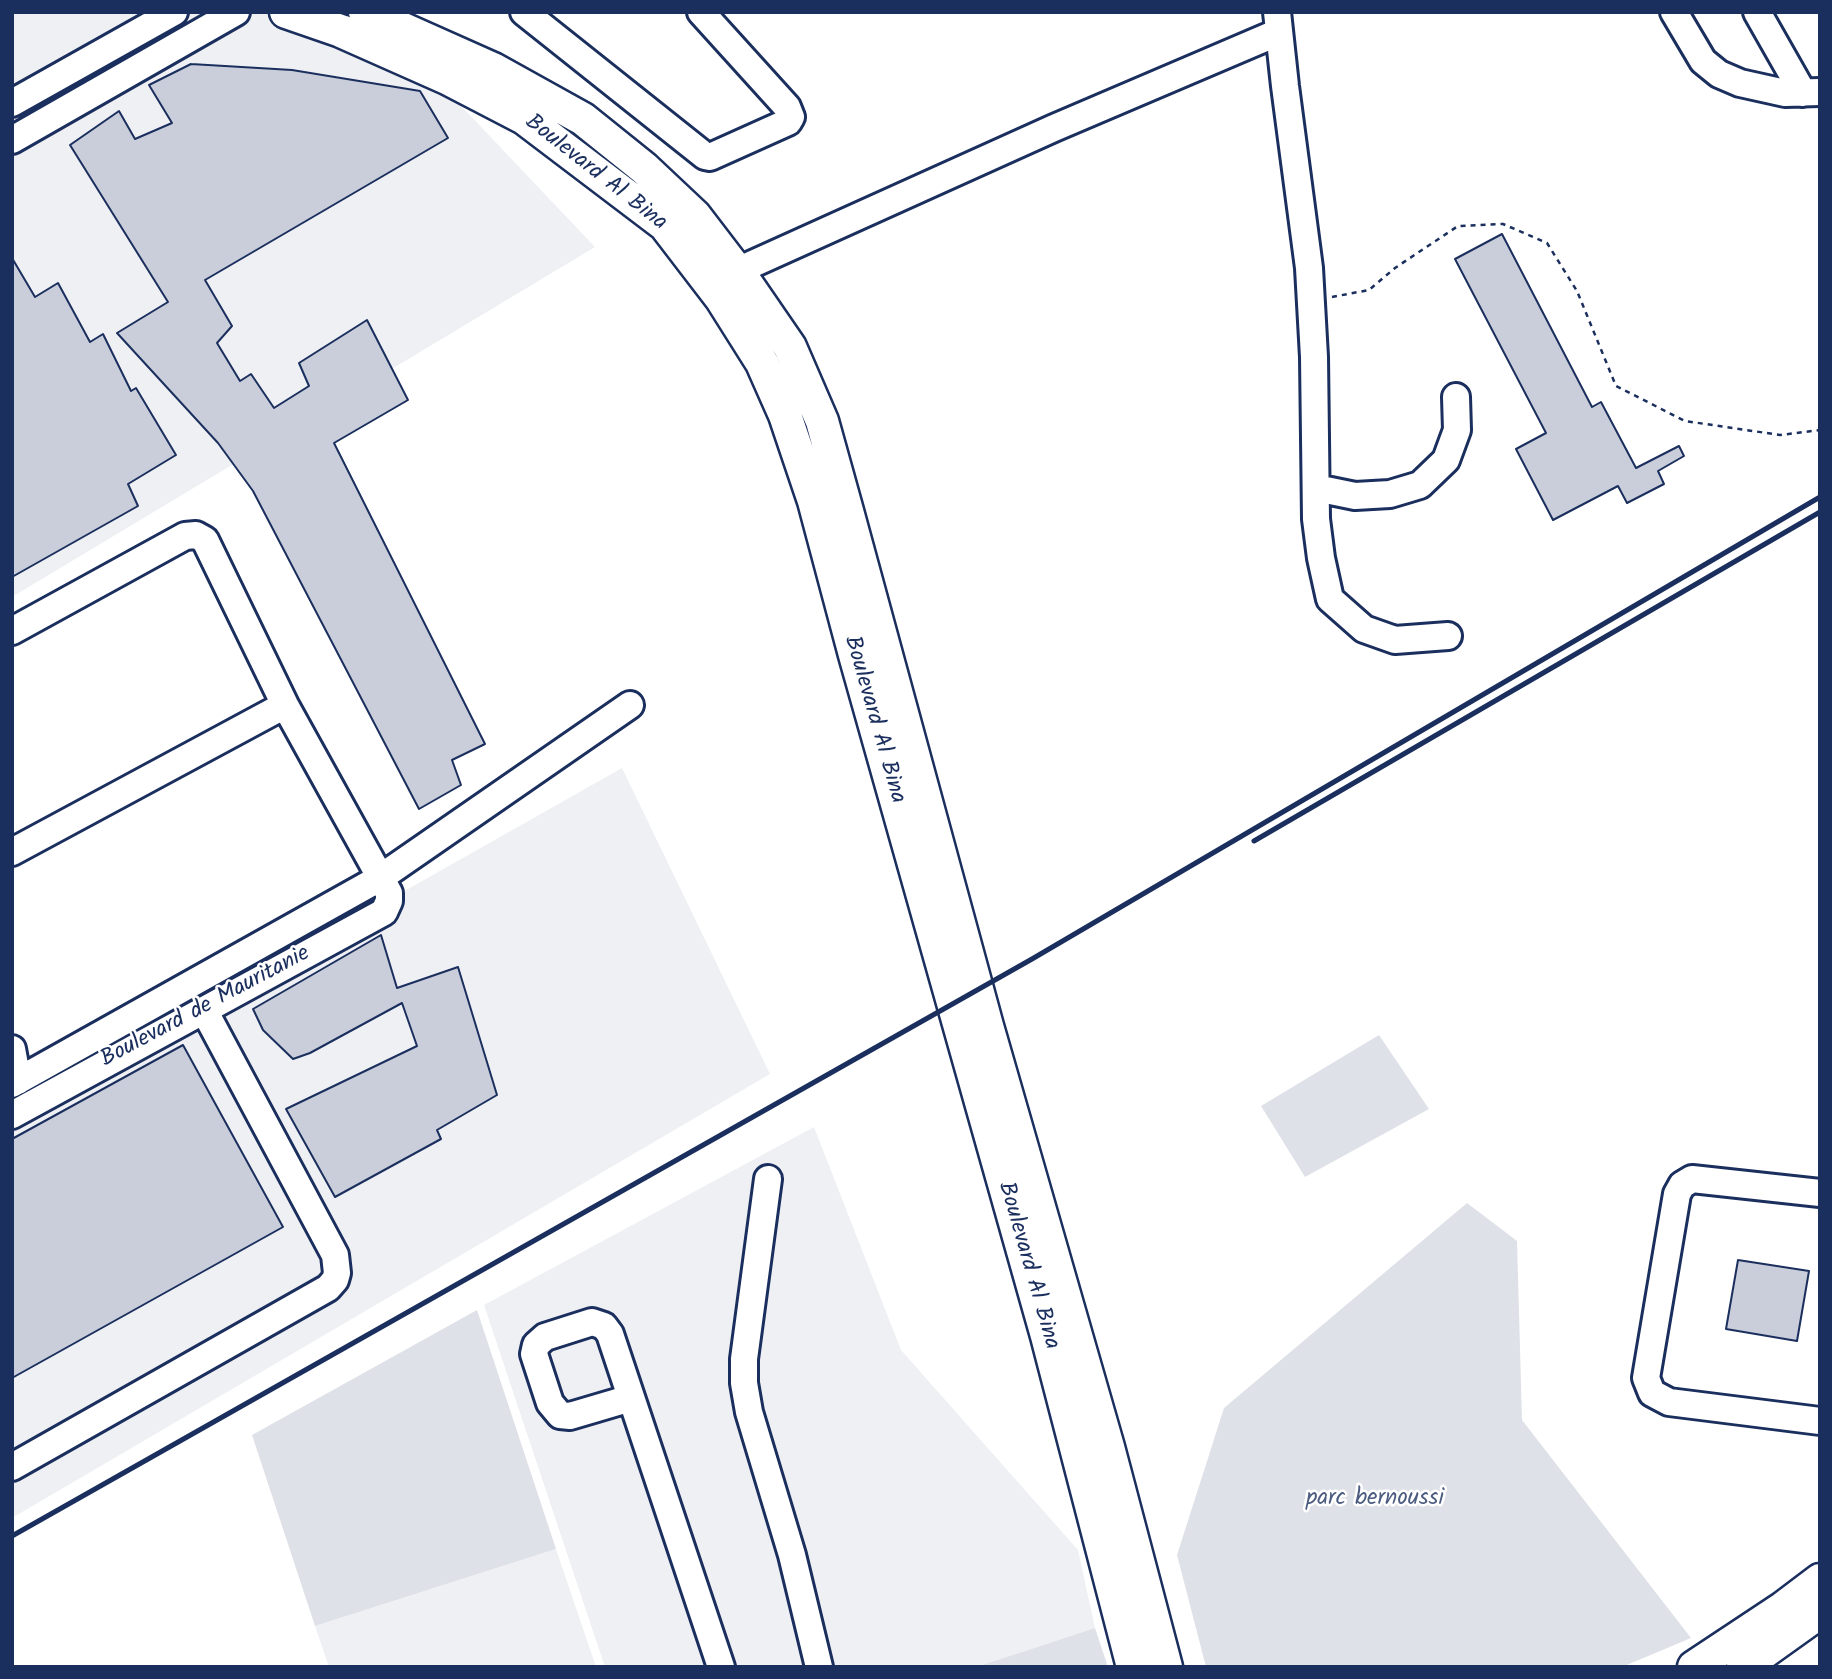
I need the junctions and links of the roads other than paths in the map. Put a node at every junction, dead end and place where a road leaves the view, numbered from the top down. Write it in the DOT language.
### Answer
graph roads {
  1 [pos="174,12"];
  2 [pos="236,12"];
  3 [pos="286,12"];
  4 [pos="365,12"];
  5 [pos="524,12"];
  6 [pos="701,12"];
  7 [pos="1674,12"];
  8 [pos="1758,12"];
  9 [pos="1278,22"];
  10 [pos="1811,92"];
  11 [pos="12,103"];
  12 [pos="12,140"];
  13 [pos="737,271"];
  14 [pos="1456,397"];
  15 [pos="1316,488"];
  16 [pos="12,631"];
  17 [pos="1448,636"];
  18 [pos="285,705"];
  19 [pos="630,705"];
  20 [pos="12,852"];
  21 [pos="384,886"];
  22 [pos="204,1010"];
  23 [pos="12,1049"];
  24 [pos="15,1082"];
  25 [pos="12,1115"];
  26 [pos="768,1179"];
  27 [pos="1820,1193"];
  28 [pos="631,1398"];
  29 [pos="1820,1421"];
  30 [pos="12,1467"];
  31 [pos="1820,1580"];
  32 [pos="1820,1612"];
  33 [pos="1719,1663"];
  34 [pos="721,1667"];
  35 [pos="819,1667"];
  36 [pos="1133,1667"];
  37 [pos="1166,1667"];
  1 -- 11 [label="street"];
  2 -- 12 [label="street"];
  3 -- 36 [label="main road, Boulevard Al Bina"];
  4 -- 13 [label="main road, Boulevard Al Bina"];
  5 -- 6 [label="street"];
  7 -- 10 [label="street"];
  8 -- 10 [label="street"];
  9 -- 13 [label="street"];
  9 -- 15 [label="street"];
  13 -- 37 [label="main road, Boulevard Al Bina"];
  14 -- 15 [label="street"];
  15 -- 17 [label="street"];
  16 -- 18 [label="street"];
  18 -- 20 [label="street"];
  18 -- 21 [label="street"];
  19 -- 21 [label="street"];
  21 -- 22 [label="street, Boulevard de Mauritanie"];
  21 -- 24 [label="street, Boulevard de Mauritanie"];
  22 -- 25 [label="street, Boulevard de Mauritanie"];
  22 -- 30 [label="street"];
  23 -- 24 [label="street"];
  26 -- 35 [label="street"];
  27 -- 29 [label="street"];
  28 -- 34 [label="street"];
  31 -- 33 [label="main road"];
  32 -- 33 [label="main road"];
}
